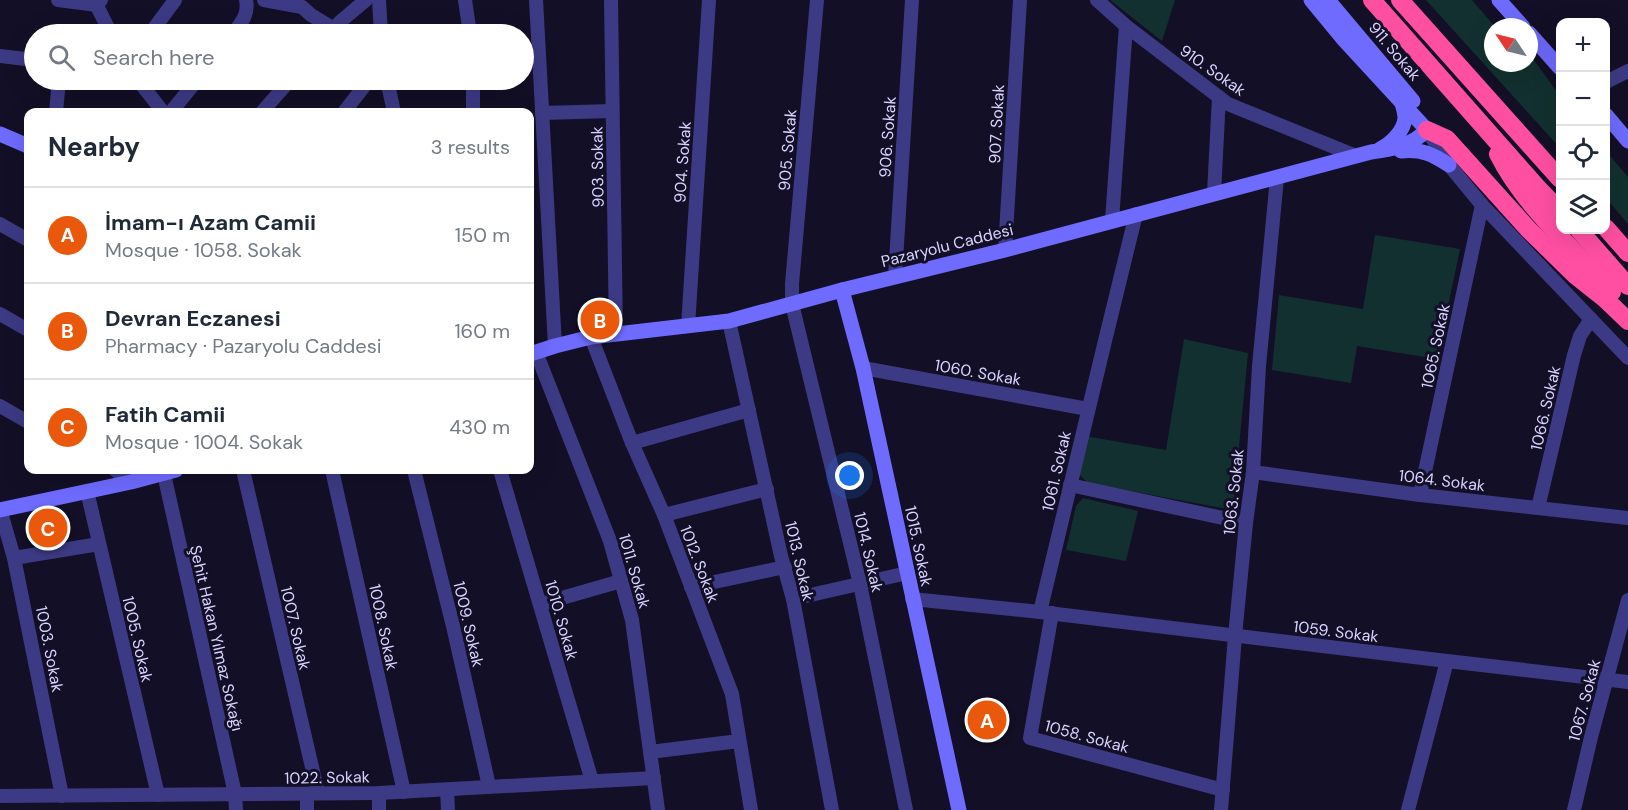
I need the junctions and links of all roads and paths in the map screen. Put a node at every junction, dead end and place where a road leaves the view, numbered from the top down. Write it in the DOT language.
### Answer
graph roads {
  1 [pos="58,0"];
  2 [pos="175,0"];
  3 [pos="246,0"];
  4 [pos="264,0"];
  5 [pos="311,0"];
  6 [pos="366,0"];
  7 [pos="379,0"];
  8 [pos="465,0"];
  9 [pos="536,0"];
  10 [pos="611,0"];
  11 [pos="709,0"];
  12 [pos="817,0"];
  13 [pos="912,0"];
  14 [pos="1020,0"];
  15 [pos="1097,0"];
  16 [pos="1311,0"];
  17 [pos="1328,0"];
  18 [pos="1372,0"];
  19 [pos="1401,0"];
  20 [pos="1499,0"];
  21 [pos="97,2"];
  22 [pos="311,15"];
  23 [pos="1515,18"];
  24 [pos="107,24"];
  25 [pos="157,24"];
  26 [pos="241,24"];
  27 [pos="322,24"];
  28 [pos="339,24"];
  29 [pos="380,24"];
  30 [pos="469,24"];
  31 [pos="1126,26"];
  32 [pos="1538,43"];
  33 [pos="0,56"];
  34 [pos="24,59"];
  35 [pos="1556,63"];
  36 [pos="1628,71"];
  37 [pos="1610,80"];
  38 [pos="58,90"];
  39 [pos="146,90"];
  40 [pos="189,90"];
  41 [pos="281,90"];
  42 [pos="361,90"];
  43 [pos="390,90"];
  44 [pos="473,90"];
  45 [pos="1219,98"];
  46 [pos="1402,103"];
  47 [pos="56,108"];
  48 [pos="160,108"];
  49 [pos="174,108"];
  50 [pos="266,108"];
  51 [pos="347,108"];
  52 [pos="393,108"];
  53 [pos="472,108"];
  54 [pos="612,111"];
  55 [pos="542,113"];
  56 [pos="1610,121"];
  57 [pos="1427,130"];
  58 [pos="1487,131"];
  59 [pos="0,134"];
  60 [pos="1628,141"];
  61 [pos="24,144"];
  62 [pos="1364,154"];
  63 [pos="1449,165"];
  64 [pos="1556,174"];
  65 [pos="1277,178"];
  66 [pos="1214,194"];
  67 [pos="1482,205"];
  68 [pos="1556,207"];
  69 [pos="1136,214"];
  70 [pos="1112,220"];
  71 [pos="0,225"];
  72 [pos="1610,233"];
  73 [pos="1582,234"];
  74 [pos="24,238"];
  75 [pos="1005,250"];
  76 [pos="1628,253"];
  77 [pos="895,277"];
  78 [pos="1628,286"];
  79 [pos="843,290"];
  80 [pos="792,304"];
  81 [pos="1628,310"];
  82 [pos="0,314"];
  83 [pos="1591,319"];
  84 [pos="729,321"];
  85 [pos="1628,321"];
  86 [pos="688,326"];
  87 [pos="24,328"];
  88 [pos="616,334"];
  89 [pos="591,338"];
  90 [pos="555,346"];
  91 [pos="534,353"];
  92 [pos="534,355"];
  93 [pos="1628,358"];
  94 [pos="863,368"];
  95 [pos="0,406"];
  96 [pos="1088,409"];
  97 [pos="749,410"];
  98 [pos="24,420"];
  99 [pos="632,443"];
  100 [pos="1253,472"];
  101 [pos="120,474"];
  102 [pos="163,474"];
  103 [pos="170,474"];
  104 [pos="244,474"];
  105 [pos="333,474"];
  106 [pos="415,474"];
  107 [pos="502,474"];
  108 [pos="131,483"];
  109 [pos="1070,485"];
  110 [pos="767,489"];
  111 [pos="87,491"];
  112 [pos="1420,495"];
  113 [pos="1538,508"];
  114 [pos="0,509"];
  115 [pos="664,515"];
  116 [pos="1628,518"];
  117 [pos="1246,524"];
  118 [pos="99,544"];
  119 [pos="14,558"];
  120 [pos="785,567"];
  121 [pos="907,573"];
  122 [pos="621,581"];
  123 [pos="860,584"];
  124 [pos="691,587"];
  125 [pos="793,599"];
  126 [pos="912,599"];
  127 [pos="1628,600"];
  128 [pos="541,604"];
  129 [pos="1046,612"];
  130 [pos="1235,636"];
  131 [pos="1447,661"];
  132 [pos="1606,679"];
  133 [pos="1628,682"];
  134 [pos="739,741"];
  135 [pos="651,752"];
  136 [pos="654,778"];
  137 [pos="592,781"];
  138 [pos="489,786"];
  139 [pos="447,790"];
  140 [pos="1223,790"];
  141 [pos="404,792"];
  142 [pos="379,793"];
  143 [pos="235,794"];
  144 [pos="312,794"];
  145 [pos="92,795"];
  146 [pos="161,795"];
  147 [pos="0,796"];
  148 [pos="62,796"];
  149 [pos="19,803"];
  150 [pos="92,810"];
  151 [pos="164,810"];
  152 [pos="236,810"];
  153 [pos="307,810"];
  154 [pos="379,810"];
  155 [pos="448,810"];
  156 [pos="658,810"];
  157 [pos="751,810"];
  158 [pos="832,810"];
  159 [pos="906,810"];
  160 [pos="960,810"];
  161 [pos="1221,810"];
  162 [pos="1408,810"];
  163 [pos="1574,810"];
  1 -- 21 [label="street"];
  2 -- 25 [label="street"];
  3 -- 26 [label="street"];
  4 -- 22 [label="street"];
  5 -- 22 [label="street"];
  6 -- 28 [label="street"];
  7 -- 29 [label="street"];
  8 -- 30 [label="street"];
  9 -- 55 [label="street"];
  10 -- 54 [label="street, 903. Sokak"];
  11 -- 86 [label="street, 904. Sokak"];
  12 -- 80 [label="street, 905. Sokak"];
  13 -- 77 [label="street, 906. Sokak"];
  14 -- 75 [label="street, 907. Sokak"];
  15 -- 31 [label="street, 910. Sokak"];
  16 -- 46 [label="main road, 911. Sokak"];
  17 -- 57 [label="main road, 911. Sokak"];
  18 -- 58 [label="highway"];
  19 -- 64 [label="highway"];
  20 -- 23 [label="main road"];
  21 -- 24 [label="street"];
  22 -- 27 [label="street"];
  31 -- 45 [label="street, 910. Sokak"];
  31 -- 70 [label="street"];
  32 -- 35 [label="main road"];
  33 -- 34 [label="street"];
  36 -- 37 [label="street"];
  38 -- 47 [label="street"];
  39 -- 48 [label="street"];
  40 -- 49 [label="street"];
  41 -- 50 [label="street"];
  42 -- 51 [label="street"];
  43 -- 52 [label="street"];
  44 -- 53 [label="street"];
  45 -- 62 [label="street, 910. Sokak"];
  45 -- 66 [label="street"];
  46 -- 57 [label="main road, 911. Sokak"];
  46 -- 62 [label="main road"];
  54 -- 55 [label="street"];
  54 -- 88 [label="street, 903. Sokak"];
  55 -- 90 [label="street"];
  56 -- 60 [label="main road"];
  57 -- 62 [label="main road"];
  57 -- 63 [label="street"];
  57 -- 85 [label="highway"];
  58 -- 68 [label="highway"];
  58 -- 81 [label="highway"];
  59 -- 61 [label="main road"];
  62 -- 63 [label="main road"];
  62 -- 65 [label="main road, Pazaryolu Caddesi"];
  63 -- 67 [label="street"];
  65 -- 66 [label="main road, Pazaryolu Caddesi"];
  65 -- 100 [label="street, 1063. Sokak"];
  66 -- 69 [label="main road, Pazaryolu Caddesi"];
  67 -- 83 [label="street"];
  67 -- 112 [label="street, 1065. Sokak"];
  69 -- 70 [label="main road, Pazaryolu Caddesi"];
  69 -- 96 [label="street, 1061. Sokak"];
  70 -- 75 [label="main road, Pazaryolu Caddesi"];
  71 -- 74 [label="street"];
  72 -- 76 [label="highway"];
  73 -- 78 [label="highway"];
  75 -- 77 [label="main road, Pazaryolu Caddesi"];
  77 -- 79 [label="main road, Pazaryolu Caddesi"];
  79 -- 80 [label="main road, Pazaryolu Caddesi"];
  79 -- 94 [label="main road, 1015. Sokak"];
  80 -- 84 [label="main road, Pazaryolu Caddesi"];
  80 -- 123 [label="street, 1014. Sokak"];
  82 -- 87 [label="street"];
  83 -- 93 [label="street"];
  83 -- 113 [label="street, 1066. Sokak"];
  84 -- 86 [label="main road, Pazaryolu Caddesi"];
  84 -- 97 [label="street, 1013. Sokak"];
  86 -- 88 [label="main road, Pazaryolu Caddesi"];
  88 -- 89 [label="main road, Pazaryolu Caddesi"];
  89 -- 90 [label="main road, Pazaryolu Caddesi"];
  89 -- 99 [label="street, 1012. Sokak"];
  90 -- 91 [label="main road, Pazaryolu Caddesi"];
  92 -- 122 [label="street, 1011. Sokak"];
  94 -- 96 [label="street, 1060. Sokak"];
  94 -- 121 [label="main road, 1015. Sokak"];
  95 -- 98 [label="street"];
  96 -- 109 [label="street, 1061. Sokak"];
  97 -- 99 [label="street"];
  97 -- 110 [label="street, 1013. Sokak"];
  99 -- 115 [label="street, 1012. Sokak"];
  100 -- 112 [label="street, 1064. Sokak"];
  100 -- 117 [label="street, 1063. Sokak"];
  101 -- 108 [label="street"];
  102 -- 108 [label="main road"];
  103 -- 143 [label="street, Şehit Hakan Yılmaz Sokağı"];
  104 -- 144 [label="street, 1007. Sokak"];
  105 -- 141 [label="street, 1008. Sokak"];
  106 -- 138 [label="street, 1009. Sokak"];
  107 -- 128 [label="street, 1010. Sokak"];
  108 -- 111 [label="main road"];
  109 -- 117 [label="street"];
  109 -- 129 [label="street, 1061. Sokak"];
  110 -- 115 [label="street"];
  110 -- 120 [label="street, 1013. Sokak"];
  111 -- 114 [label="main road"];
  111 -- 118 [label="street, 1005. Sokak"];
  112 -- 113 [label="street, 1064. Sokak"];
  113 -- 116 [label="street, 1064. Sokak"];
  114 -- 119 [label="street, 1003. Sokak"];
  115 -- 124 [label="street, 1012. Sokak"];
  117 -- 130 [label="street, 1063. Sokak"];
  118 -- 119 [label="street"];
  118 -- 146 [label="street, 1005. Sokak"];
  119 -- 148 [label="street, 1003. Sokak"];
  120 -- 124 [label="street"];
  120 -- 125 [label="street, 1013. Sokak"];
  121 -- 123 [label="street"];
  121 -- 126 [label="main road, 1015. Sokak"];
  122 -- 128 [label="street"];
  122 -- 135 [label="street, 1011. Sokak"];
  123 -- 125 [label="street"];
  123 -- 159 [label="street, 1014. Sokak"];
  124 -- 134 [label="street, 1012. Sokak"];
  125 -- 158 [label="street, 1013. Sokak"];
  126 -- 129 [label="street"];
  126 -- 160 [label="main road, 1015. Sokak"];
  127 -- 132 [label="street, 1067. Sokak"];
  128 -- 137 [label="street, 1010. Sokak"];
  129 -- 130 [label="street, 1059. Sokak"];
  129 -- 140 [label="street, 1058. Sokak"];
  130 -- 131 [label="street, 1059. Sokak"];
  130 -- 140 [label="street, 1063. Sokak"];
  131 -- 132 [label="street, 1059. Sokak"];
  131 -- 162 [label="street"];
  132 -- 133 [label="street, 1059. Sokak"];
  132 -- 163 [label="street, 1067. Sokak"];
  134 -- 135 [label="street"];
  134 -- 157 [label="street, 1012. Sokak"];
  135 -- 136 [label="street, 1011. Sokak"];
  136 -- 137 [label="street, 1022. Sokak"];
  136 -- 156 [label="street, 1011. Sokak"];
  137 -- 138 [label="street, 1022. Sokak"];
  138 -- 139 [label="street, 1022. Sokak"];
  139 -- 141 [label="street, 1022. Sokak"];
  139 -- 155 [label="street"];
  140 -- 161 [label="street, 1063. Sokak"];
  141 -- 142 [label="street, 1022. Sokak"];
  142 -- 144 [label="street, 1022. Sokak"];
  142 -- 154 [label="street"];
  143 -- 144 [label="street, 1022. Sokak"];
  143 -- 146 [label="street, 1022. Sokak"];
  143 -- 152 [label="street, Şehit Hakan Yılmaz Sokağı"];
  144 -- 153 [label="street, 1007. Sokak"];
  145 -- 146 [label="street, 1022. Sokak"];
  145 -- 148 [label="street, 1022. Sokak"];
  145 -- 150 [label="street"];
  146 -- 151 [label="street, 1005. Sokak"];
  147 -- 149 [label="street, 1022. Sokak"];
  148 -- 149 [label="street, 1022. Sokak"];
}
